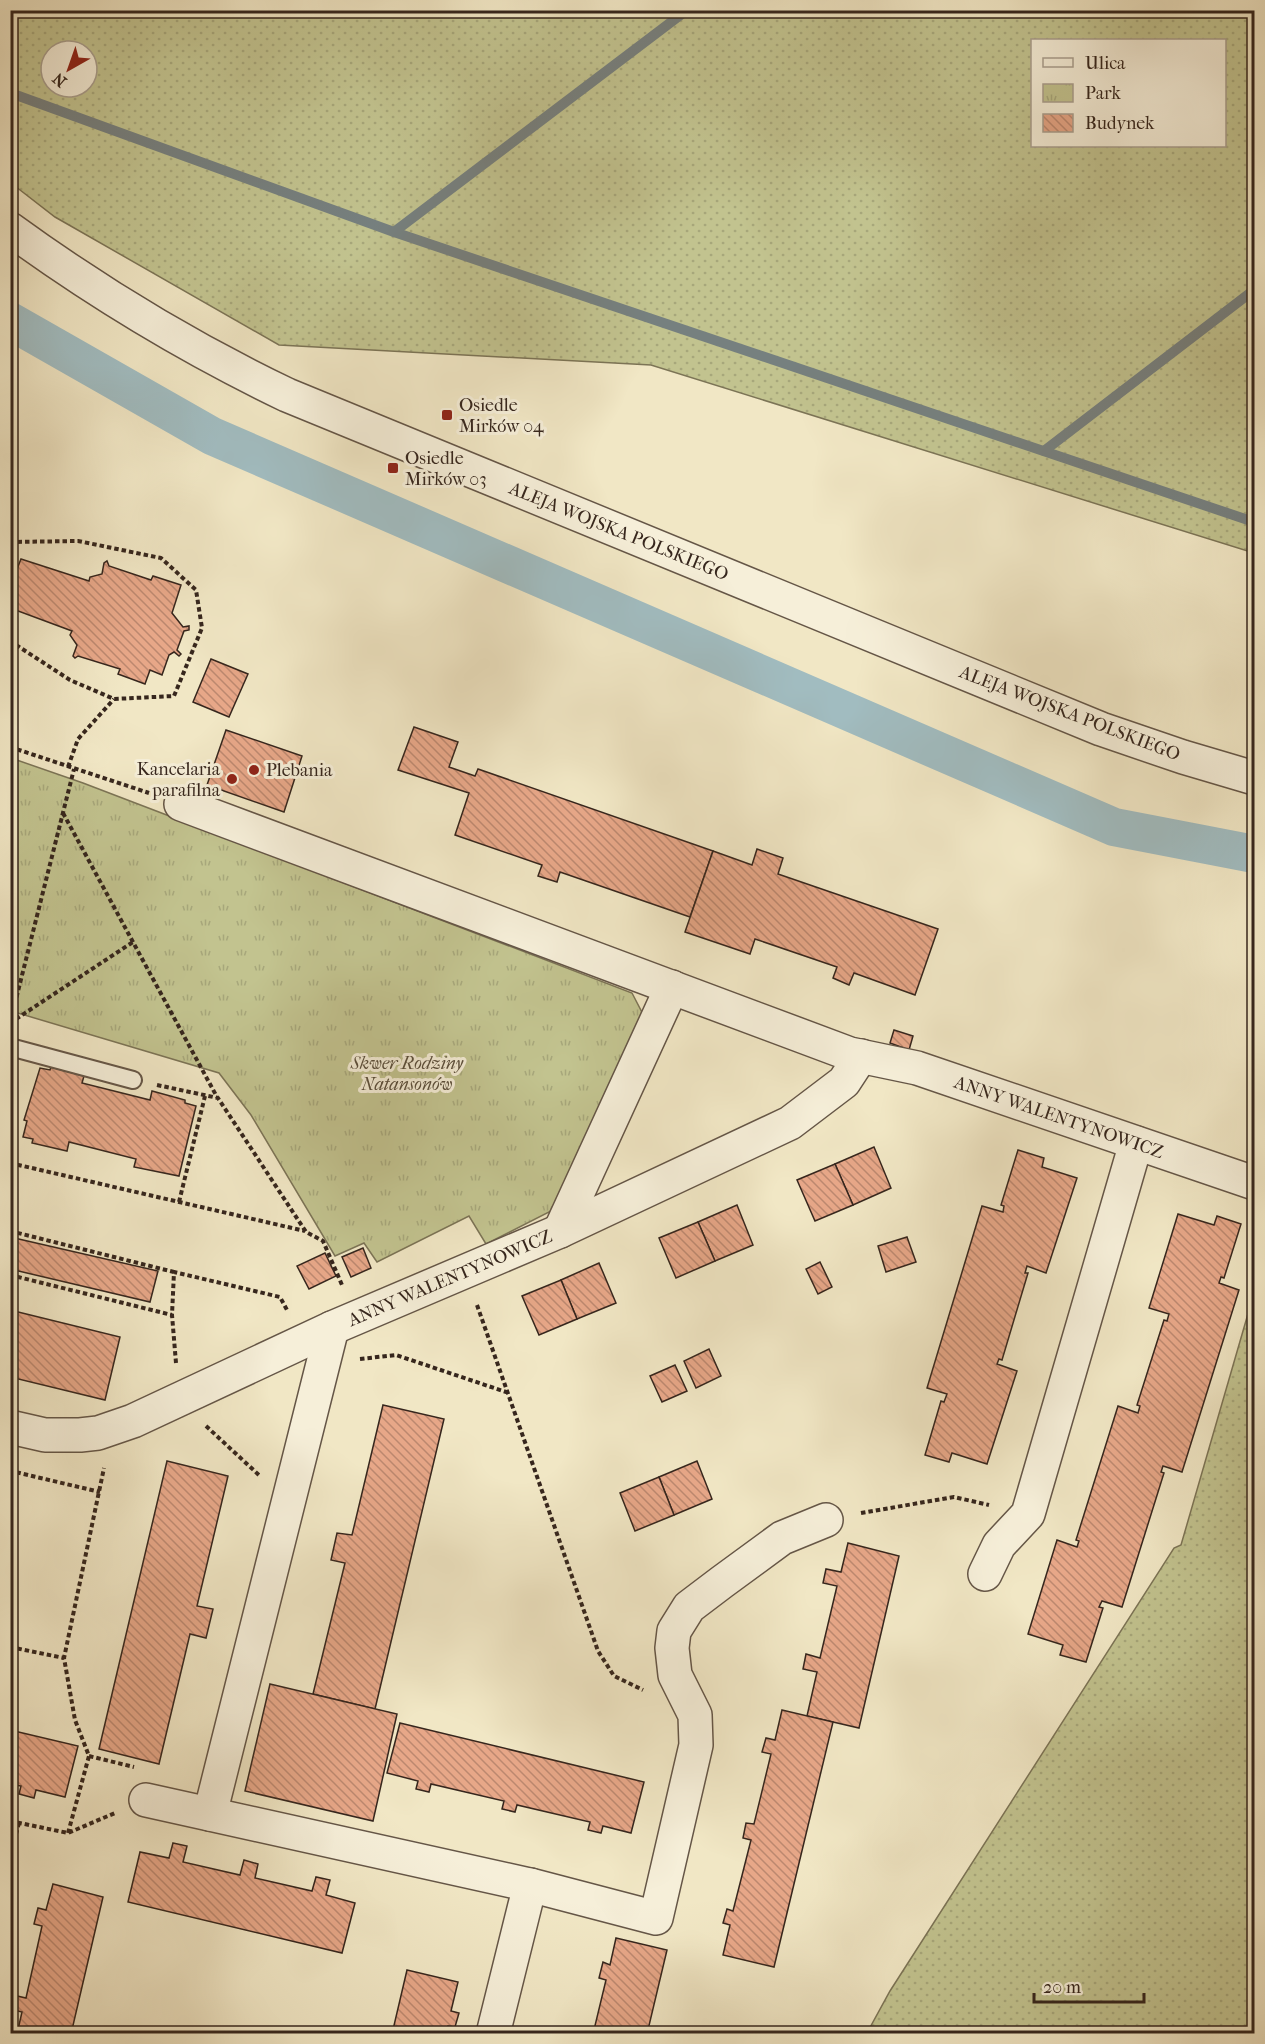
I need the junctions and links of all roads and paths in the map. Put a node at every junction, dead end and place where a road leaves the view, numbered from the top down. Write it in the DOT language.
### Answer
graph roads {
  1 [pos="10,230"];
  2 [pos="10,542"];
  3 [pos="10,642"];
  4 [pos="114,699"];
  5 [pos="10,747"];
  6 [pos="68,766"];
  7 [pos="74,769"];
  8 [pos="1254,778"];
  9 [pos="181,804"];
  10 [pos="63,813"];
  11 [pos="133,942"];
  12 [pos="672,987"];
  13 [pos="10,1047"];
  14 [pos="861,1056"];
  15 [pos="133,1080"];
  16 [pos="205,1096"];
  17 [pos="218,1098"];
  18 [pos="1136,1143"];
  19 [pos="10,1163"];
  20 [pos="1254,1183"];
  21 [pos="179,1202"];
  22 [pos="10,1231"];
  23 [pos="561,1231"];
  24 [pos="306,1232"];
  25 [pos="464,1271"];
  26 [pos="174,1272"];
  27 [pos="10,1275"];
  28 [pos="172,1315"];
  29 [pos="290,1315"];
  30 [pos="344,1323"];
  31 [pos="176,1365"];
  32 [pos="201,1421"];
  33 [pos="15,1441"];
  34 [pos="106,1461"];
  35 [pos="100,1492"];
  36 [pos="289,1503"];
  37 [pos="1028,1514"];
  38 [pos="826,1520"];
  39 [pos="985,1574"];
  40 [pos="10,1647"];
  41 [pos="64,1658"];
  42 [pos="695,1715"];
  43 [pos="146,1800"];
  44 [pos="210,1814"];
  45 [pos="10,1821"];
  46 [pos="19,1823"];
  47 [pos="68,1833"];
  48 [pos="10,1856"];
  49 [pos="530,1885"];
  50 [pos="493,2034"];
  1 -- 8 [label="street, ALEJA WOJSKA POLSKIEGO"];
  2 -- 4 [label="path"];
  3 -- 4 [label="path"];
  4 -- 6 [label="path"];
  5 -- 6 [label="path"];
  6 -- 7 [label="path"];
  7 -- 9 [label="path"];
  7 -- 10 [label="path"];
  9 -- 12 [label="street, ANNY WALENTYNOWICZ"];
  10 -- 11 [label="path"];
  10 -- 11 [label="path"];
  11 -- 17 [label="path"];
  12 -- 14 [label="street, ANNY WALENTYNOWICZ"];
  12 -- 23 [label="street"];
  13 -- 15 [label="lane"];
  14 -- 18 [label="street, ANNY WALENTYNOWICZ"];
  14 -- 23 [label="street, ANNY WALENTYNOWICZ"];
  15 -- 16 [label="path"];
  16 -- 17 [label="path"];
  16 -- 21 [label="path"];
  17 -- 24 [label="path"];
  18 -- 20 [label="street, ANNY WALENTYNOWICZ"];
  18 -- 37 [label="street"];
  19 -- 21 [label="path"];
  21 -- 24 [label="path"];
  22 -- 26 [label="path"];
  23 -- 25 [label="street, ANNY WALENTYNOWICZ"];
  24 -- 30 [label="path"];
  25 -- 30 [label="street, ANNY WALENTYNOWICZ"];
  25 -- 42 [label="path"];
  26 -- 28 [label="path"];
  26 -- 29 [label="path"];
  27 -- 28 [label="path"];
  28 -- 31 [label="path"];
  30 -- 33 [label="street, ANNY WALENTYNOWICZ"];
  30 -- 36 [label="street"];
  32 -- 36 [label="path"];
  33 -- 35 [label="path"];
  34 -- 35 [label="path"];
  35 -- 41 [label="path"];
  36 -- 44 [label="street"];
  37 -- 38 [label="path"];
  37 -- 39 [label="street"];
  38 -- 42 [label="street"];
  40 -- 41 [label="path"];
  41 -- 47 [label="path"];
  42 -- 49 [label="street"];
  43 -- 44 [label="street"];
  43 -- 47 [label="path"];
  44 -- 49 [label="street"];
  45 -- 46 [label="path"];
  46 -- 47 [label="path"];
  46 -- 48 [label="path"];
  49 -- 50 [label="street"];
}
